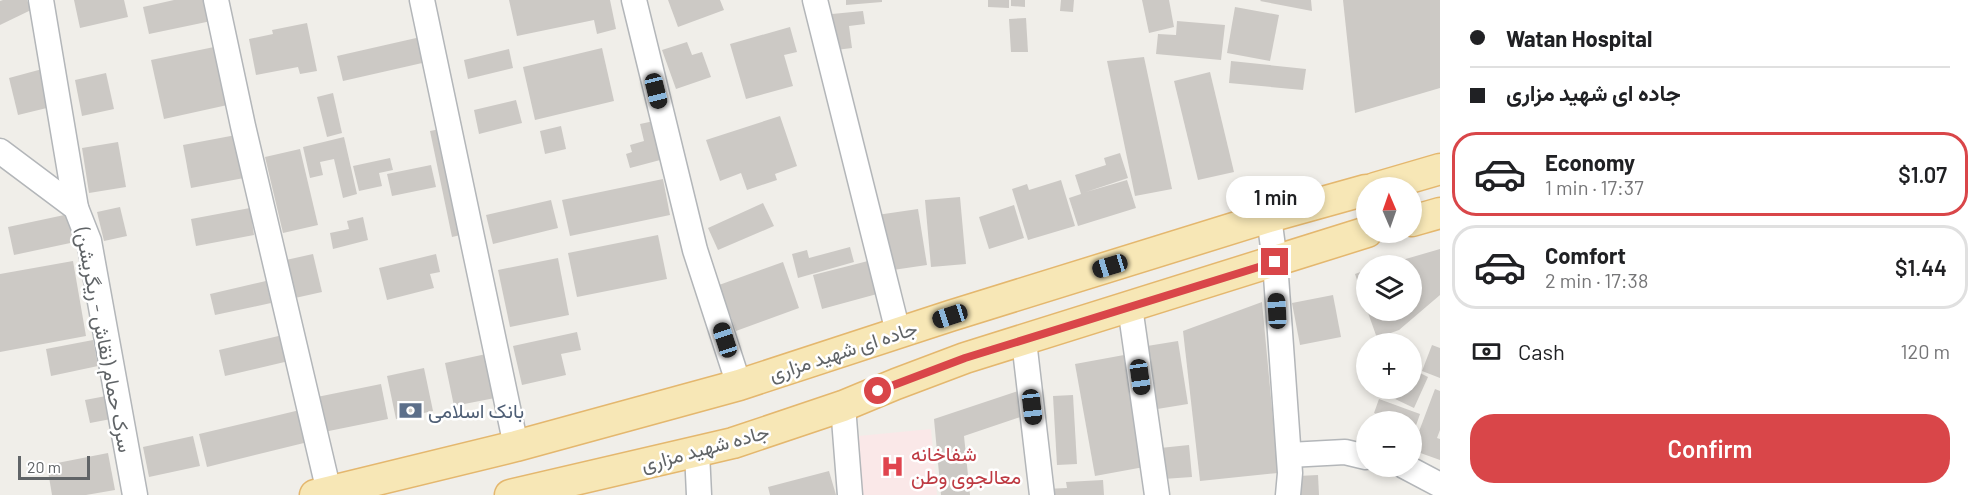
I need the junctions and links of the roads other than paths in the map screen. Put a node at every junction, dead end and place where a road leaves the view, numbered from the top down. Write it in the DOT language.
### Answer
graph roads {
  1 [pos="41,0"];
  2 [pos="216,0"];
  3 [pos="422,0"];
  4 [pos="634,0"];
  5 [pos="815,0"];
  6 [pos="0,151"];
  7 [pos="1440,169"];
  8 [pos="1413,177"];
  9 [pos="1356,193"];
  10 [pos="76,208"];
  11 [pos="1440,213"];
  12 [pos="1269,217"];
  13 [pos="1422,218"];
  14 [pos="1356,236"];
  15 [pos="1275,262"];
  16 [pos="1130,307"];
  17 [pos="898,333"];
  18 [pos="1024,341"];
  19 [pos="739,385"];
  20 [pos="843,406"];
  21 [pos="516,446"];
  22 [pos="696,452"];
  23 [pos="1289,455"];
  24 [pos="1356,455"];
  25 [pos="1422,476"];
  26 [pos="1440,485"];
  27 [pos="563,489"];
  28 [pos="322,493"];
  29 [pos="135,495"];
  30 [pos="510,495"];
  31 [pos="699,495"];
  32 [pos="850,495"];
  33 [pos="1042,495"];
  34 [pos="1157,495"];
  35 [pos="1288,495"];
  1 -- 10 [label="street"];
  2 -- 28 [label="street"];
  3 -- 21 [label="street"];
  4 -- 19 [label="street"];
  5 -- 17 [label="street"];
  6 -- 10 [label="street, سرک حمام (نقاش - ریگریشن)"];
  7 -- 8 [label="main road"];
  9 -- 12 [label="main road, جاده ای شهید مزاری"];
  10 -- 29 [label="street, سرک حمام (نقاش - ریگریشن)"];
  11 -- 13 [label="main road"];
  12 -- 15 [label="street"];
  12 -- 17 [label="main road, جاده ای شهید مزاری"];
  14 -- 15 [label="main road"];
  15 -- 16 [label="main road"];
  15 -- 23 [label="street"];
  16 -- 18 [label="main road"];
  16 -- 34 [label="street"];
  17 -- 19 [label="main road, جاده ای شهید مزاری"];
  18 -- 20 [label="main road, جاده شهید مزاری"];
  18 -- 33 [label="street"];
  19 -- 21 [label="main road, جاده ای شهید مزاری"];
  20 -- 22 [label="main road, جاده شهید مزاری"];
  20 -- 32 [label="street"];
  21 -- 28 [label="main road, جاده ای شهید مزاری"];
  22 -- 27 [label="main road, جاده شهید مزاری"];
  22 -- 31 [label="street"];
  23 -- 24 [label="street"];
  23 -- 35 [label="street"];
  25 -- 26 [label="street"];
  27 -- 30 [label="main road, جاده شهید مزاری"];
}
